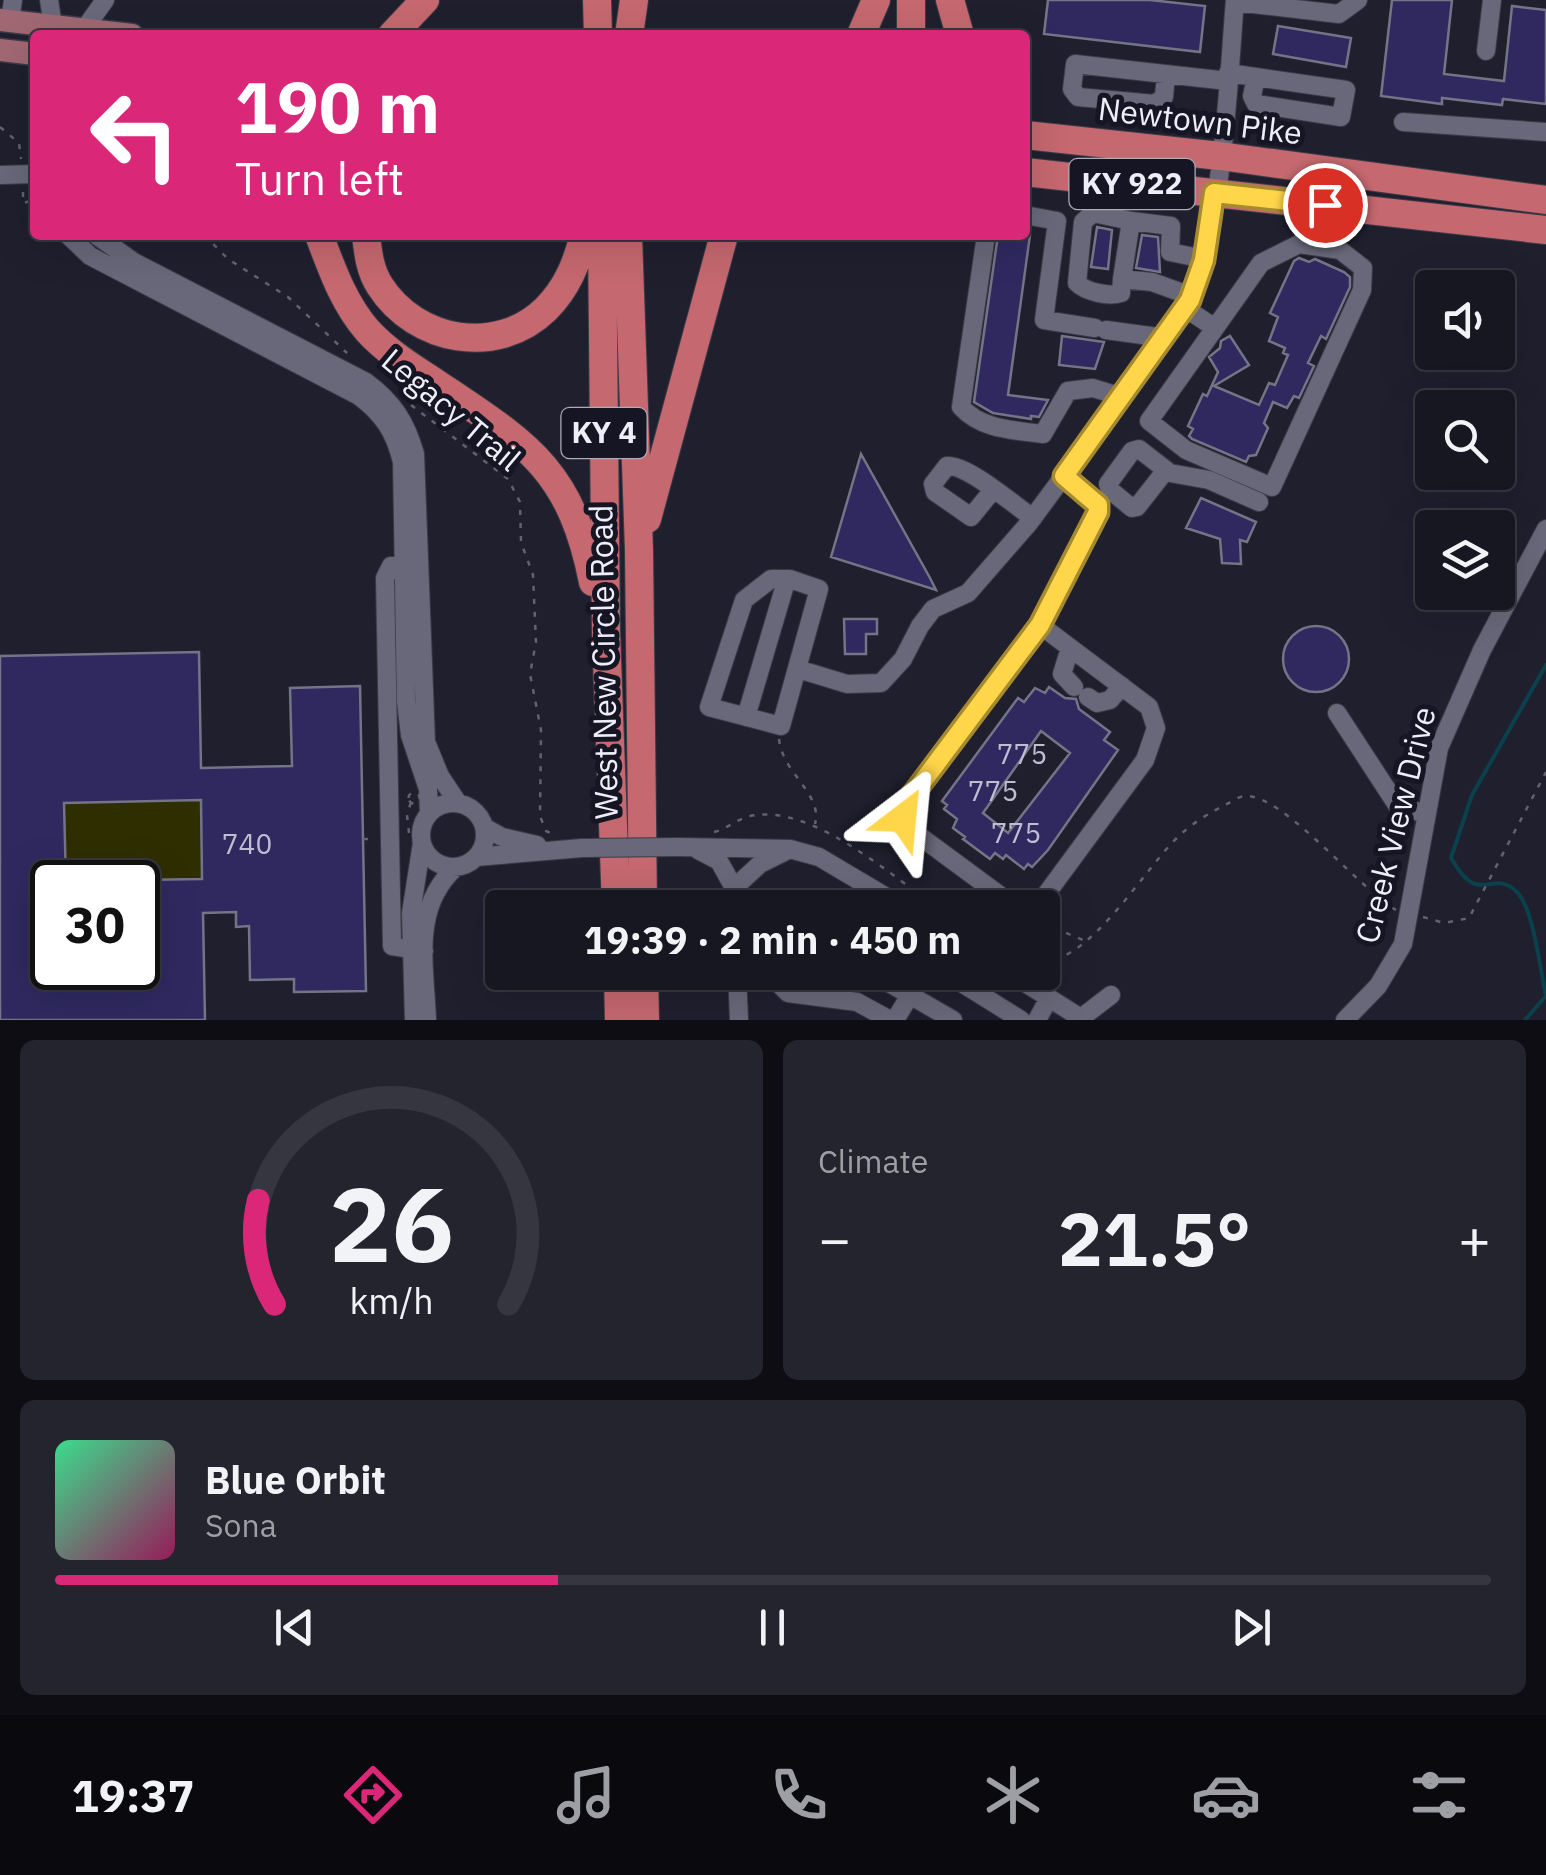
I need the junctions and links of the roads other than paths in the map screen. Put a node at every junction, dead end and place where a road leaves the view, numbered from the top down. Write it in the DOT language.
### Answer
graph roads {
  1 [pos="49,0"];
  2 [pos="105,0"];
  3 [pos="425,0"];
  4 [pos="597,0"];
  5 [pos="622,0"];
  6 [pos="634,0"];
  7 [pos="876,0"];
  8 [pos="911,0"];
  9 [pos="950,0"];
  10 [pos="1358,0"];
  11 [pos="1492,0"];
  12 [pos="1235,1"];
  13 [pos="8,14"];
  14 [pos="53,26"];
  15 [pos="72,30"];
  16 [pos="83,30"];
  17 [pos="397,30"];
  18 [pos="598,30"];
  19 [pos="625,30"];
  20 [pos="627,30"];
  21 [pos="863,30"];
  22 [pos="911,30"];
  23 [pos="959,30"];
  24 [pos="0,50"];
  25 [pos="1486,51"];
  26 [pos="30,53"];
  27 [pos="1166,74"];
  28 [pos="1228,77"];
  29 [pos="1256,77"];
  30 [pos="1030,120"];
  31 [pos="1404,122"];
  32 [pos="1546,132"];
  33 [pos="1030,136"];
  34 [pos="1149,149"];
  35 [pos="1220,156"];
  36 [pos="1030,173"];
  37 [pos="26,174"];
  38 [pos="0,175"];
  39 [pos="1214,193"];
  40 [pos="1546,200"];
  41 [pos="1030,216"];
  42 [pos="1131,221"];
  43 [pos="1546,230"];
  44 [pos="73,240"];
  45 [pos="103,240"];
  46 [pos="321,240"];
  47 [pos="367,240"];
  48 [pos="582,240"];
  49 [pos="602,240"];
  50 [pos="628,240"];
  51 [pos="723,240"];
  52 [pos="985,240"];
  53 [pos="1204,260"];
  54 [pos="1122,279"];
  55 [pos="1188,302"];
  56 [pos="1216,328"];
  57 [pos="1165,338"];
  58 [pos="1122,397"];
  59 [pos="1166,470"];
  60 [pos="1064,476"];
  61 [pos="993,490"];
  62 [pos="1104,498"];
  63 [pos="1259,502"];
  64 [pos="1031,521"];
  65 [pos="1546,529"];
  66 [pos="639,550"];
  67 [pos="411,564"];
  68 [pos="790,579"];
  69 [pos="1040,625"];
  70 [pos="606,631"];
  71 [pos="1070,648"];
  72 [pos="798,670"];
  73 [pos="1122,686"];
  74 [pos="1337,714"];
  75 [pos="746,717"];
  76 [pos="458,803"];
  77 [pos="429,814"];
  78 [pos="1425,814"];
  79 [pos="484,827"];
  80 [pos="416,840"];
  81 [pos="678,847"];
  82 [pos="734,847"];
  83 [pos="582,848"];
  84 [pos="790,849"];
  85 [pos="476,857"];
  86 [pos="456,866"];
  87 [pos="615,890"];
  88 [pos="642,890"];
  89 [pos="732,890"];
  90 [pos="735,890"];
  91 [pos="741,890"];
  92 [pos="876,890"];
  93 [pos="993,890"];
  94 [pos="1049,890"];
  95 [pos="418,950"];
  96 [pos="618,990"];
  97 [pos="644,990"];
  98 [pos="737,990"];
  99 [pos="786,990"];
  100 [pos="904,990"];
  101 [pos="914,990"];
  102 [pos="973,990"];
  103 [pos="1036,990"];
  104 [pos="912,994"];
  105 [pos="1111,995"];
  106 [pos="1049,998"];
  107 [pos="1082,1019"];
  108 [pos="414,1020"];
  109 [pos="427,1020"];
  110 [pos="619,1020"];
  111 [pos="645,1020"];
  112 [pos="738,1020"];
  113 [pos="892,1020"];
  114 [pos="953,1020"];
  115 [pos="1021,1020"];
  116 [pos="1037,1020"];
  117 [pos="1345,1020"];
  1 -- 14 [label="street"];
  2 -- 16 [label="street"];
  3 -- 17 [label="highway"];
  4 -- 18 [label="highway"];
  5 -- 19 [label="highway"];
  6 -- 20 [label="highway"];
  7 -- 21 [label="highway"];
  8 -- 22 [label="highway"];
  9 -- 23 [label="highway"];
  10 -- 12 [label="street"];
  11 -- 25 [label="street"];
  12 -- 28 [label="street"];
  13 -- 14 [label="main road"];
  14 -- 15 [label="main road"];
  24 -- 26 [label="main road"];
  27 -- 27 [label="street"];
  27 -- 28 [label="street"];
  28 -- 29 [label="street"];
  28 -- 35 [label="street"];
  29 -- 29 [label="street"];
  30 -- 34 [label="highway"];
  31 -- 32 [label="street"];
  33 -- 34 [label="highway, Newtown Pike / KY 922"];
  34 -- 35 [label="highway, Newtown Pike / KY 922"];
  35 -- 39 [label="street"];
  35 -- 40 [label="highway, Newtown Pike / KY 922"];
  36 -- 39 [label="highway, KY 922"];
  37 -- 38 [label="street"];
  39 -- 43 [label="highway, KY 922"];
  39 -- 53 [label="street"];
  41 -- 57 [label="street"];
  42 -- 53 [label="street"];
  42 -- 54 [label="street"];
  42 -- 54 [label="street"];
  44 -- 67 [label="street"];
  45 -- 67 [label="street"];
  46 -- 70 [label="highway"];
  47 -- 48 [label="highway"];
  49 -- 70 [label="highway, West New Circle Road / KY 4"];
  50 -- 66 [label="highway, West New Circle Road / KY 4"];
  51 -- 66 [label="highway"];
  52 -- 58 [label="street"];
  53 -- 55 [label="street"];
  54 -- 55 [label="street"];
  55 -- 56 [label="street"];
  55 -- 57 [label="street"];
  56 -- 56 [label="street"];
  57 -- 58 [label="street"];
  58 -- 60 [label="street"];
  59 -- 62 [label="street"];
  59 -- 62 [label="street"];
  59 -- 63 [label="street"];
  60 -- 62 [label="street"];
  60 -- 64 [label="street"];
  61 -- 64 [label="street"];
  62 -- 69 [label="street"];
  64 -- 72 [label="street"];
  65 -- 78 [label="street, Creek View Drive"];
  66 -- 88 [label="highway, West New Circle Road / KY 4"];
  67 -- 76 [label="street"];
  67 -- 77 [label="street"];
  67 -- 95 [label="street"];
  68 -- 72 [label="street"];
  68 -- 75 [label="street"];
  68 -- 75 [label="street"];
  69 -- 71 [label="street"];
  69 -- 93 [label="street"];
  70 -- 87 [label="highway, West New Circle Road / KY 4"];
  71 -- 73 [label="street"];
  71 -- 73 [label="street"];
  72 -- 75 [label="street"];
  73 -- 94 [label="street"];
  74 -- 78 [label="street"];
  76 -- 77 [label="street"];
  76 -- 79 [label="street"];
  77 -- 80 [label="street"];
  78 -- 117 [label="street, Creek View Drive"];
  79 -- 83 [label="street"];
  79 -- 85 [label="street"];
  80 -- 86 [label="street"];
  80 -- 95 [label="street"];
  81 -- 82 [label="street"];
  81 -- 83 [label="street, bridge"];
  81 -- 89 [label="street"];
  82 -- 84 [label="street"];
  82 -- 90 [label="street"];
  83 -- 85 [label="street"];
  84 -- 91 [label="street"];
  84 -- 92 [label="street"];
  85 -- 86 [label="street"];
  86 -- 95 [label="street"];
  95 -- 108 [label="street"];
  95 -- 109 [label="street"];
  96 -- 110 [label="highway"];
  97 -- 111 [label="highway"];
  98 -- 112 [label="street"];
  99 -- 113 [label="street"];
  100 -- 104 [label="street"];
  101 -- 104 [label="street"];
  102 -- 115 [label="street"];
  103 -- 106 [label="street"];
  104 -- 113 [label="street"];
  104 -- 114 [label="street"];
  105 -- 107 [label="street"];
  106 -- 107 [label="street"];
  106 -- 116 [label="street"];
}
